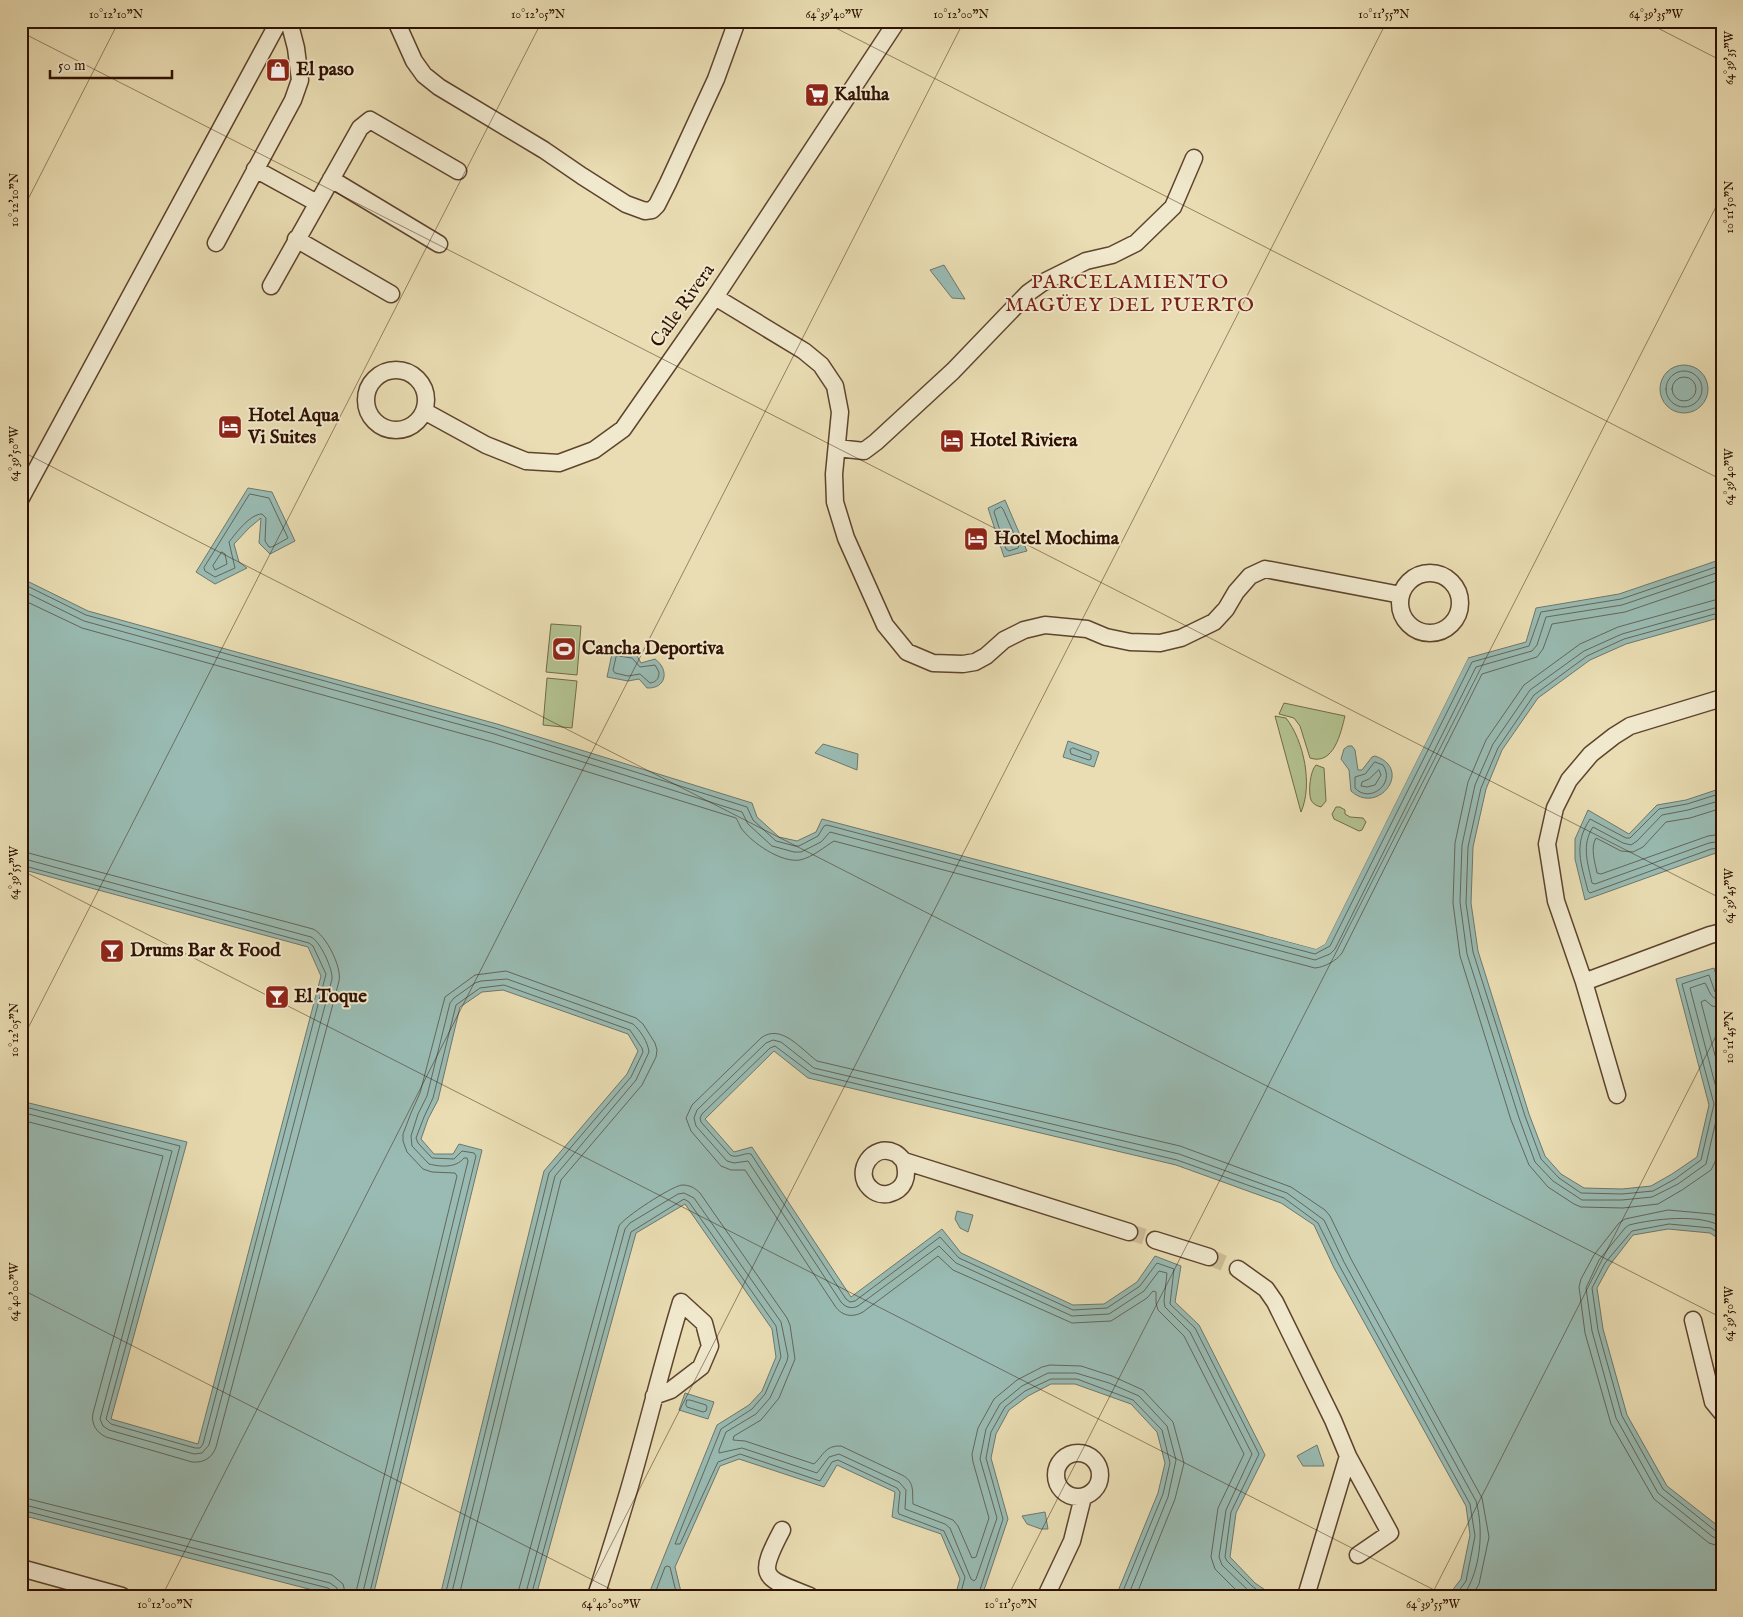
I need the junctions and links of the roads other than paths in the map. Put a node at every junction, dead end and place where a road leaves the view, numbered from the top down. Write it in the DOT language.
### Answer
graph roads {
  1 [pos="279,21"];
  2 [pos="289,21"];
  3 [pos="396,21"];
  4 [pos="737,21"];
  5 [pos="897,21"];
  6 [pos="1194,158"];
  7 [pos="255,170"];
  8 [pos="458,171"];
  9 [pos="331,178"];
  10 [pos="317,203"];
  11 [pos="296,239"];
  12 [pos="216,243"];
  13 [pos="439,244"];
  14 [pos="271,286"];
  15 [pos="391,294"];
  16 [pos="714,296"];
  17 [pos="424,412"];
  18 [pos="837,448"];
  19 [pos="21,498"];
  20 [pos="1401,595"];
  21 [pos="1722,698"];
  22 [pos="1722,932"];
  23 [pos="1584,982"];
  24 [pos="1617,1095"];
  25 [pos="904,1161"];
  26 [pos="1129,1232"];
  27 [pos="1158,1241"];
  28 [pos="1209,1257"];
  29 [pos="1238,1269"];
  30 [pos="1693,1320"];
  31 [pos="654,1396"];
  32 [pos="1722,1413"];
  33 [pos="1348,1456"];
  34 [pos="1082,1497"];
  35 [pos="782,1530"];
  36 [pos="1358,1555"];
  37 [pos="21,1568"];
  38 [pos="122,1596"];
  39 [pos="596,1596"];
  40 [pos="810,1596"];
  41 [pos="1046,1596"];
  42 [pos="1306,1596"];
  1 -- 19 [label="street"];
  2 -- 7 [label="street"];
  3 -- 4 [label="street"];
  5 -- 16 [label="street, Calle Rivera"];
  6 -- 18 [label="street"];
  7 -- 10 [label="street"];
  7 -- 12 [label="street"];
  8 -- 9 [label="street"];
  9 -- 10 [label="street"];
  9 -- 13 [label="street"];
  10 -- 11 [label="street"];
  11 -- 14 [label="street"];
  11 -- 15 [label="street"];
  16 -- 17 [label="street, Calle Rivera"];
  16 -- 18 [label="street"];
  18 -- 20 [label="street"];
  21 -- 23 [label="street"];
  22 -- 23 [label="street"];
  23 -- 24 [label="street"];
  25 -- 26 [label="street"];
  27 -- 28 [label="street"];
  29 -- 33 [label="street"];
  30 -- 32 [label="street"];
  31 -- 31 [label="street"];
  31 -- 39 [label="street"];
  33 -- 36 [label="street"];
  33 -- 42 [label="street"];
  34 -- 41 [label="street"];
  35 -- 40 [label="street"];
  37 -- 38 [label="street"];
}
